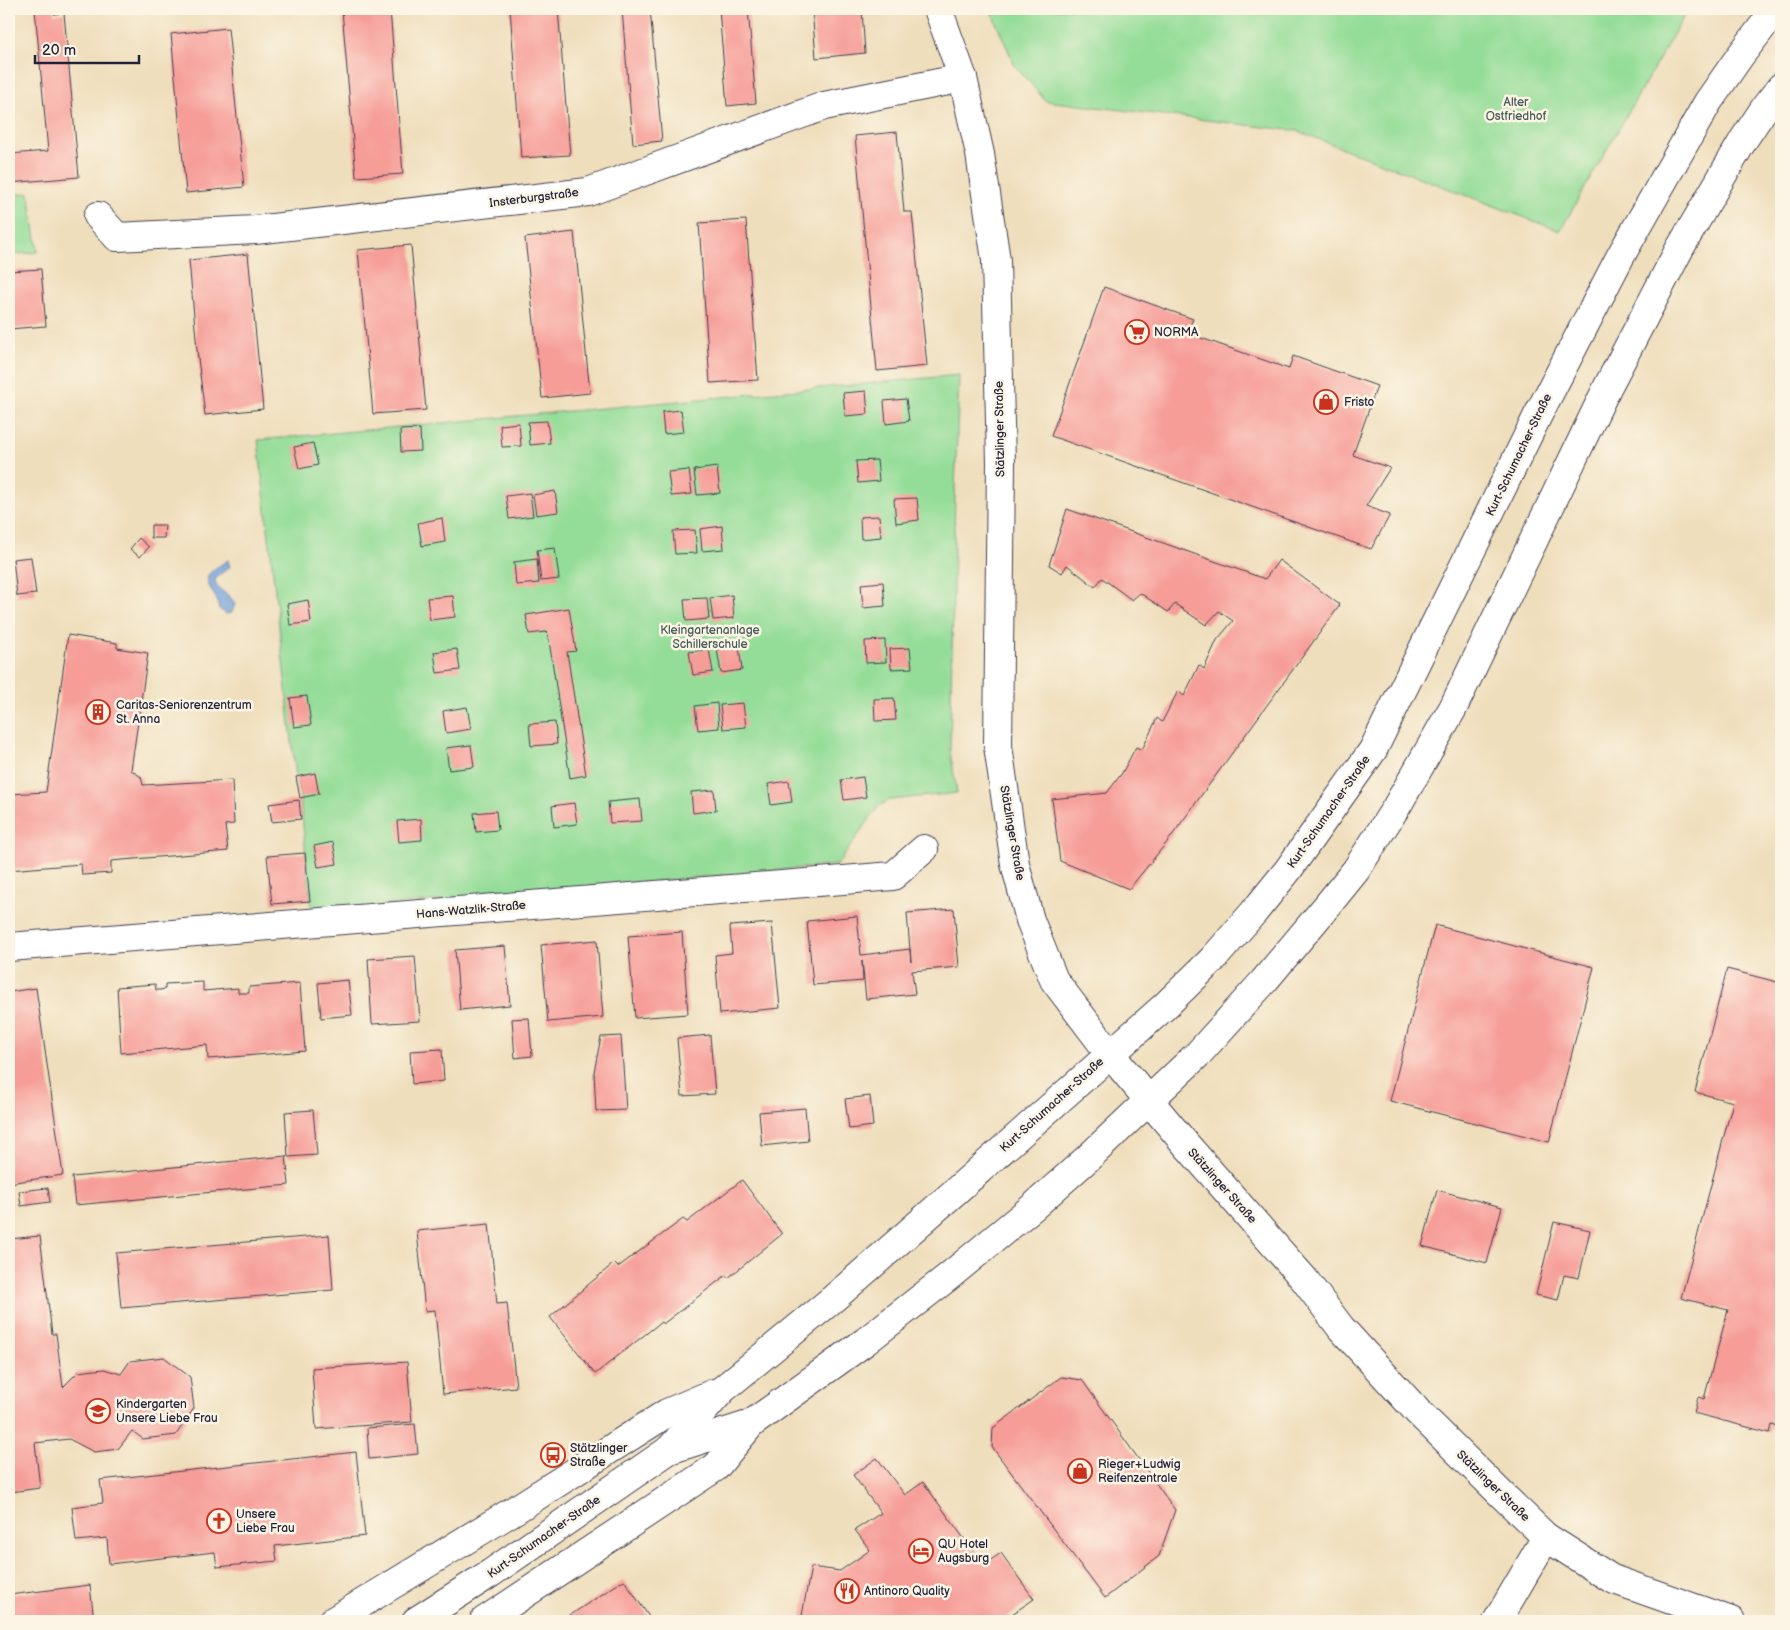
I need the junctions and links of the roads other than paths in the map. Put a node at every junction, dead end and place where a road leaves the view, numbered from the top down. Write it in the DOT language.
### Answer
graph roads {
  1 [pos="938,9"];
  2 [pos="1776,9"];
  3 [pos="963,78"];
  4 [pos="1781,87"];
  5 [pos="98,216"];
  6 [pos="924,849"];
  7 [pos="9,947"];
  8 [pos="1110,1054"];
  9 [pos="1149,1100"];
  10 [pos="722,1390"];
  11 [pos="750,1424"];
  12 [pos="670,1450"];
  13 [pos="1546,1537"];
  14 [pos="333,1621"];
  15 [pos="416,1621"];
  16 [pos="484,1621"];
  17 [pos="1497,1621"];
  18 [pos="1731,1621"];
  1 -- 3 [label="main road, Stätzlinger Straße"];
  2 -- 8 [label="main road, Kurt-Schumacher-Straße"];
  3 -- 5 [label="main road, Insterburgstraße"];
  3 -- 8 [label="main road, Stätzlinger Straße"];
  4 -- 9 [label="main road, Kurt-Schumacher-Straße"];
  6 -- 7 [label="main road, Hans-Watzlik-Straße"];
  8 -- 9 [label="main road, Stätzlinger Straße"];
  8 -- 10 [label="main road, Kurt-Schumacher-Straße"];
  9 -- 11 [label="main road, Kurt-Schumacher-Straße"];
  9 -- 13 [label="main road, Stätzlinger Straße"];
  10 -- 12 [label="main road, Kurt-Schumacher-Straße"];
  10 -- 14 [label="main road"];
  11 -- 12 [label="main road, Kurt-Schumacher-Straße"];
  11 -- 16 [label="main road"];
  12 -- 15 [label="main road, Kurt-Schumacher-Straße"];
  13 -- 17 [label="main road"];
  13 -- 18 [label="main road, Stätzlinger Straße"];
}
